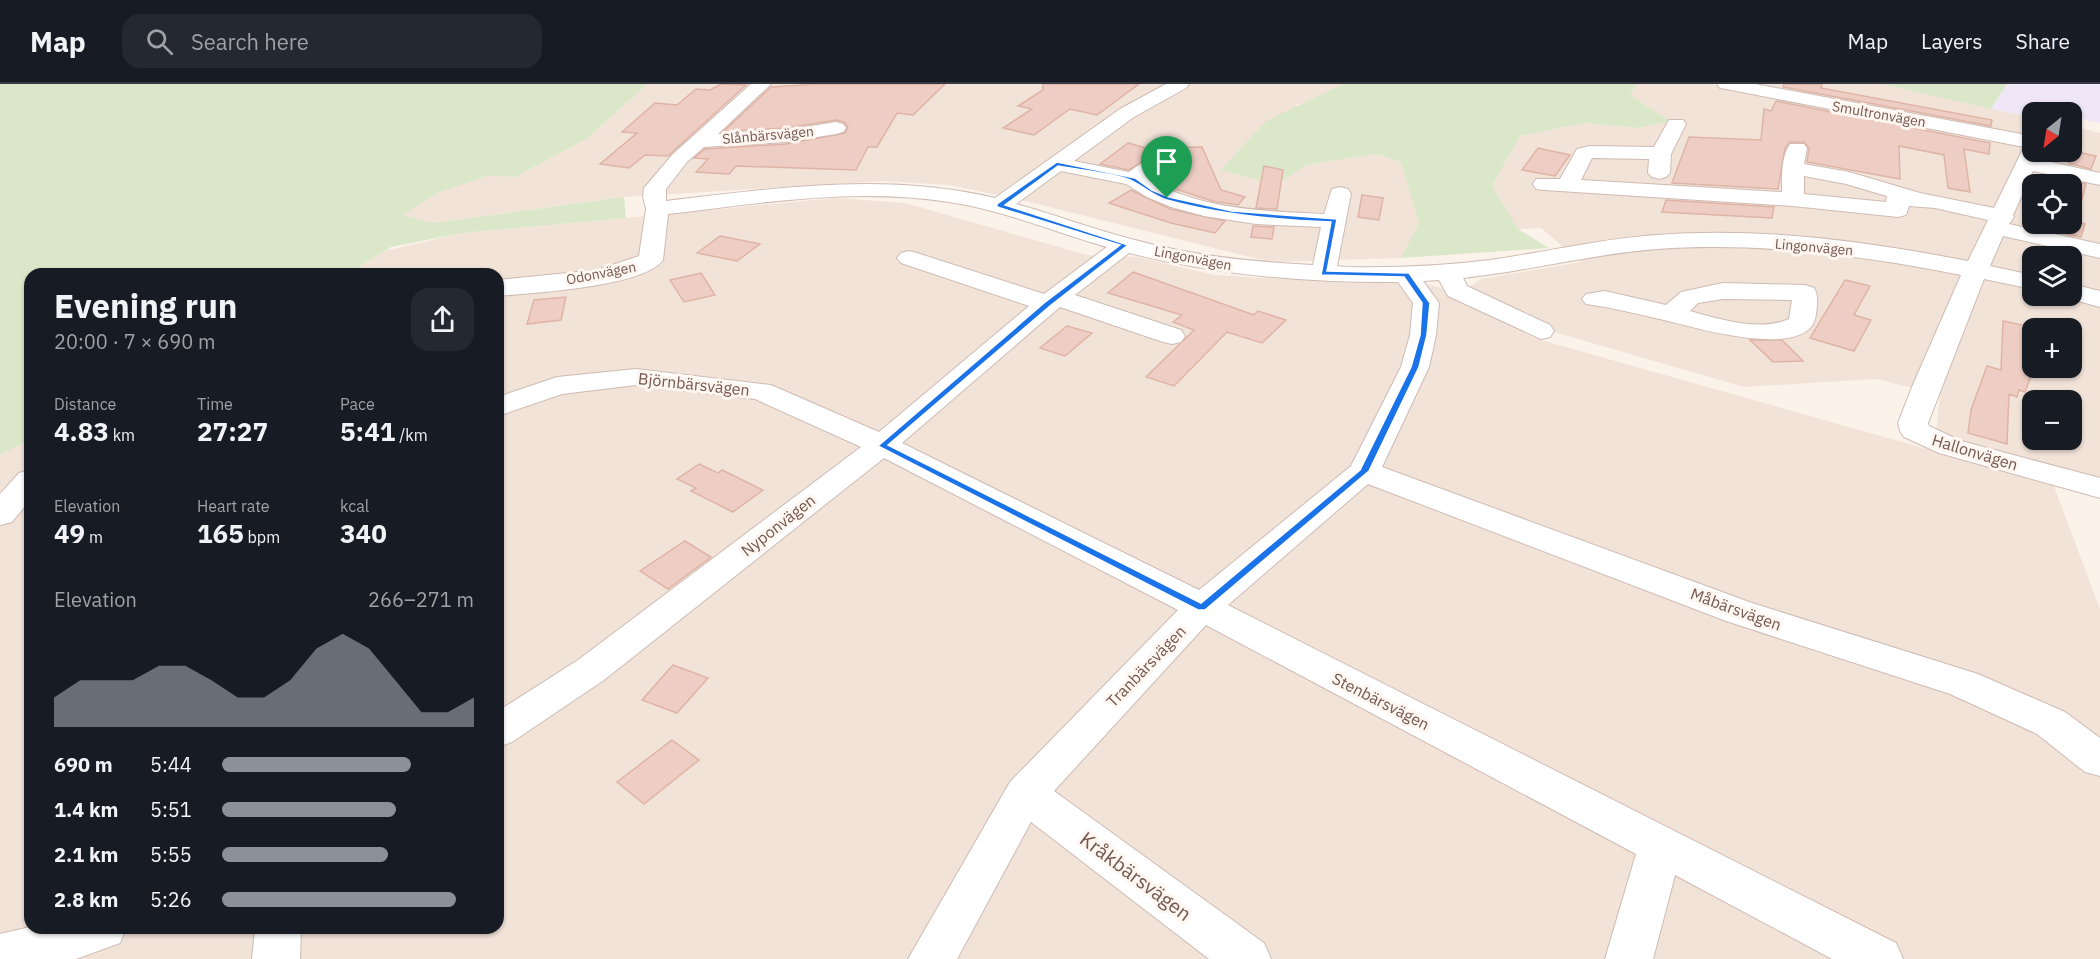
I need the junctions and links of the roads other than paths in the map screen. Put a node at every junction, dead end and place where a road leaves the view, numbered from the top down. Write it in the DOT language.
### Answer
graph roads {
  1 [pos="762,84"];
  2 [pos="1180,84"];
  3 [pos="1726,84"];
  4 [pos="1676,124"];
  5 [pos="836,128"];
  6 [pos="700,141"];
  7 [pos="2022,150"];
  8 [pos="1661,153"];
  9 [pos="1158,162"];
  10 [pos="2026,162"];
  11 [pos="2056,162"];
  12 [pos="1057,164"];
  13 [pos="1133,179"];
  14 [pos="2100,179"];
  15 [pos="1544,184"];
  16 [pos="1567,186"];
  17 [pos="1670,192"];
  18 [pos="1340,194"];
  19 [pos="1793,199"];
  20 [pos="1927,200"];
  21 [pos="1000,205"];
  22 [pos="657,209"];
  23 [pos="1335,220"];
  24 [pos="2000,222"];
  25 [pos="1568,235"];
  26 [pos="1125,245"];
  27 [pos="1593,250"];
  28 [pos="2100,251"];
  29 [pos="909,258"];
  30 [pos="1976,269"];
  31 [pos="1447,271"];
  32 [pos="1323,273"];
  33 [pos="1406,275"];
  34 [pos="2022,280"];
  35 [pos="504,287"];
  36 [pos="2082,294"];
  37 [pos="1595,299"];
  38 [pos="2100,299"];
  39 [pos="1051,301"];
  40 [pos="1671,314"];
  41 [pos="1541,331"];
  42 [pos="1172,336"];
  43 [pos="504,405"];
  44 [pos="882,446"];
  45 [pos="1364,471"];
  46 [pos="24,487"];
  47 [pos="2100,488"];
  48 [pos="0,515"];
  49 [pos="1202,608"];
  50 [pos="504,727"];
  51 [pos="2100,760"];
  52 [pos="1025,794"];
  53 [pos="1661,846"];
  54 [pos="87,934"];
  55 [pos="278,934"];
  56 [pos="0,956"];
  57 [pos="276,959"];
  58 [pos="932,959"];
  59 [pos="1247,959"];
  60 [pos="1629,959"];
  61 [pos="1879,959"];
  1 -- 6 [label="street, Slånbärsvägen"];
  2 -- 12 [label="street"];
  3 -- 7 [label="street, Smultronvägen"];
  4 -- 8 [label="street"];
  5 -- 6 [label="street, Slånbärsvägen"];
  6 -- 22 [label="street, Slånbärsvägen"];
  8 -- 16 [label="street"];
  8 -- 17 [label="street"];
  9 -- 13 [label="street"];
  10 -- 24 [label="street"];
  11 -- 14 [label="street, Smultronvägen"];
  12 -- 13 [label="street"];
  12 -- 21 [label="street"];
  13 -- 23 [label="street"];
  15 -- 16 [label="street"];
  16 -- 17 [label="street"];
  17 -- 19 [label="street"];
  18 -- 23 [label="street"];
  19 -- 20 [label="street"];
  19 -- 20 [label="street"];
  20 -- 24 [label="street"];
  21 -- 22 [label="street, Lingonvägen"];
  21 -- 26 [label="street, Lingonvägen"];
  22 -- 35 [label="street, Odonvägen"];
  23 -- 32 [label="street"];
  24 -- 28 [label="street"];
  24 -- 30 [label="street"];
  25 -- 27 [label="street"];
  26 -- 32 [label="street, Lingonvägen"];
  26 -- 39 [label="street, Nyponvägen"];
  27 -- 30 [label="street, Lingonvägen"];
  27 -- 31 [label="street, Lingonvägen"];
  29 -- 39 [label="street"];
  30 -- 34 [label="street, Lingonvägen"];
  30 -- 47 [label="street, Hallonvägen"];
  31 -- 33 [label="street, Lingonvägen"];
  31 -- 41 [label="street"];
  32 -- 33 [label="street, Lingonvägen"];
  33 -- 45 [label="street, Tranbärsvägen"];
  36 -- 38 [label="street"];
  37 -- 40 [label="street"];
  39 -- 42 [label="street"];
  39 -- 44 [label="street, Nyponvägen"];
  43 -- 44 [label="street, Björnbärsvägen"];
  44 -- 49 [label="street, Stenbärsvägen"];
  44 -- 50 [label="street, Nyponvägen"];
  45 -- 49 [label="street, Tranbärsvägen"];
  45 -- 51 [label="street, Måbärsvägen"];
  46 -- 48 [label="street"];
  49 -- 52 [label="street, Tranbärsvägen"];
  49 -- 53 [label="street, Stenbärsvägen"];
  52 -- 58 [label="street, Tranbärsvägen"];
  52 -- 59 [label="street, Kråkbärsvägen"];
  53 -- 60 [label="street"];
  53 -- 61 [label="street, Stenbärsvägen"];
  54 -- 56 [label="street"];
  55 -- 57 [label="street"];
}
